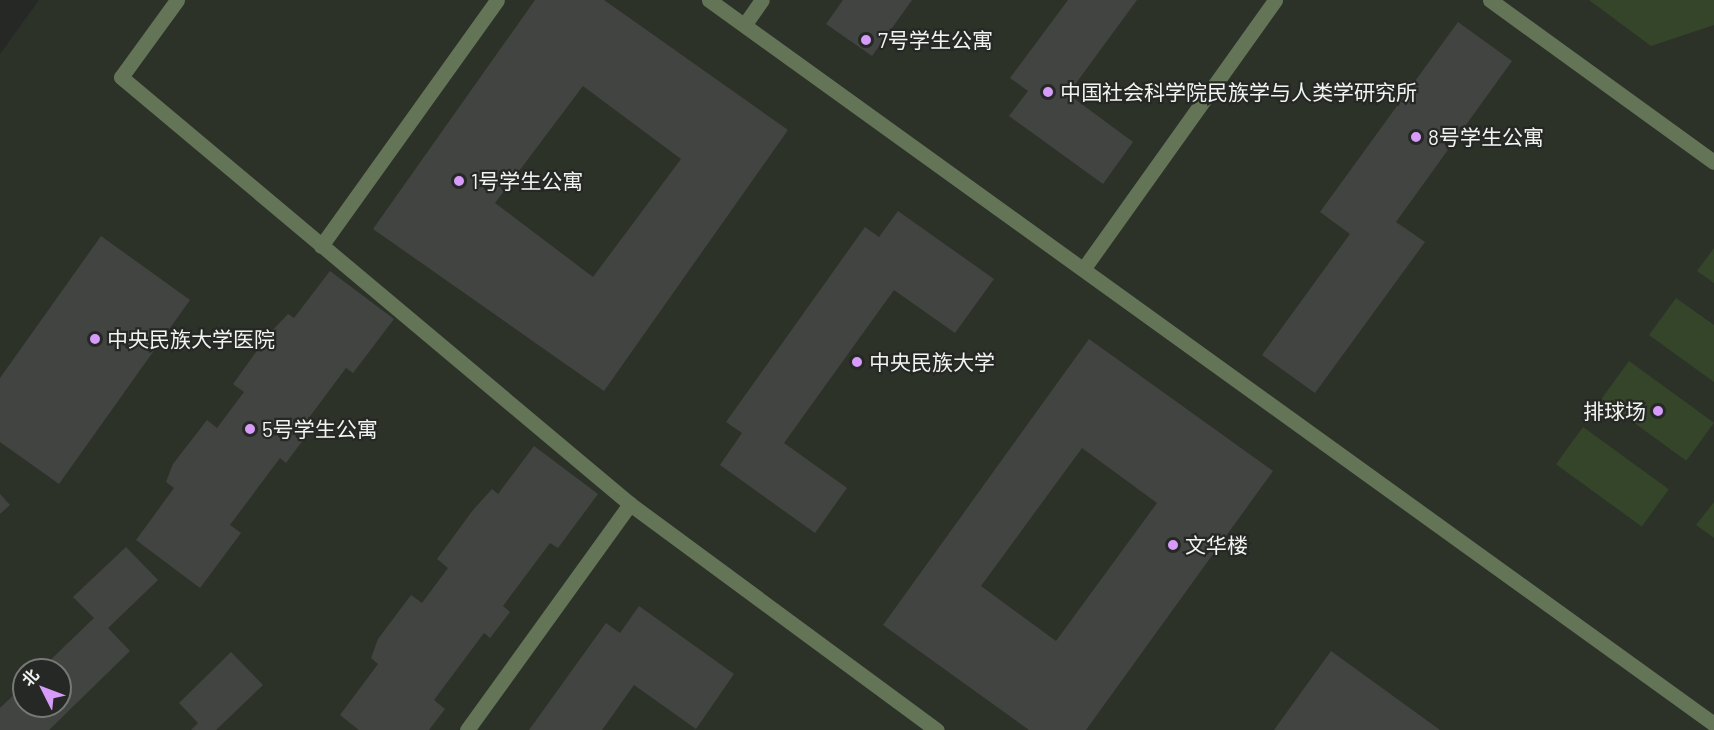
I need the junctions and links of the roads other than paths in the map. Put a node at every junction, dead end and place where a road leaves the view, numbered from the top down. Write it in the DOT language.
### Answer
graph roads {
  1 [pos="177,0"];
  2 [pos="497,0"];
  3 [pos="709,0"];
  4 [pos="762,0"];
  5 [pos="1275,0"];
  6 [pos="1490,0"];
  7 [pos="745,24"];
  8 [pos="1714,162"];
  9 [pos="321,246"];
  10 [pos="1084,268"];
  11 [pos="630,504"];
  12 [pos="1714,724"];
  13 [pos="467,730"];
  14 [pos="937,730"];
  1 -- 9 [label="street"];
  2 -- 9 [label="street"];
  3 -- 7 [label="street"];
  4 -- 7 [label="street"];
  5 -- 10 [label="street"];
  6 -- 8 [label="street"];
  7 -- 10 [label="street"];
  9 -- 11 [label="street"];
  10 -- 12 [label="street"];
  11 -- 13 [label="street"];
  11 -- 14 [label="street"];
}
